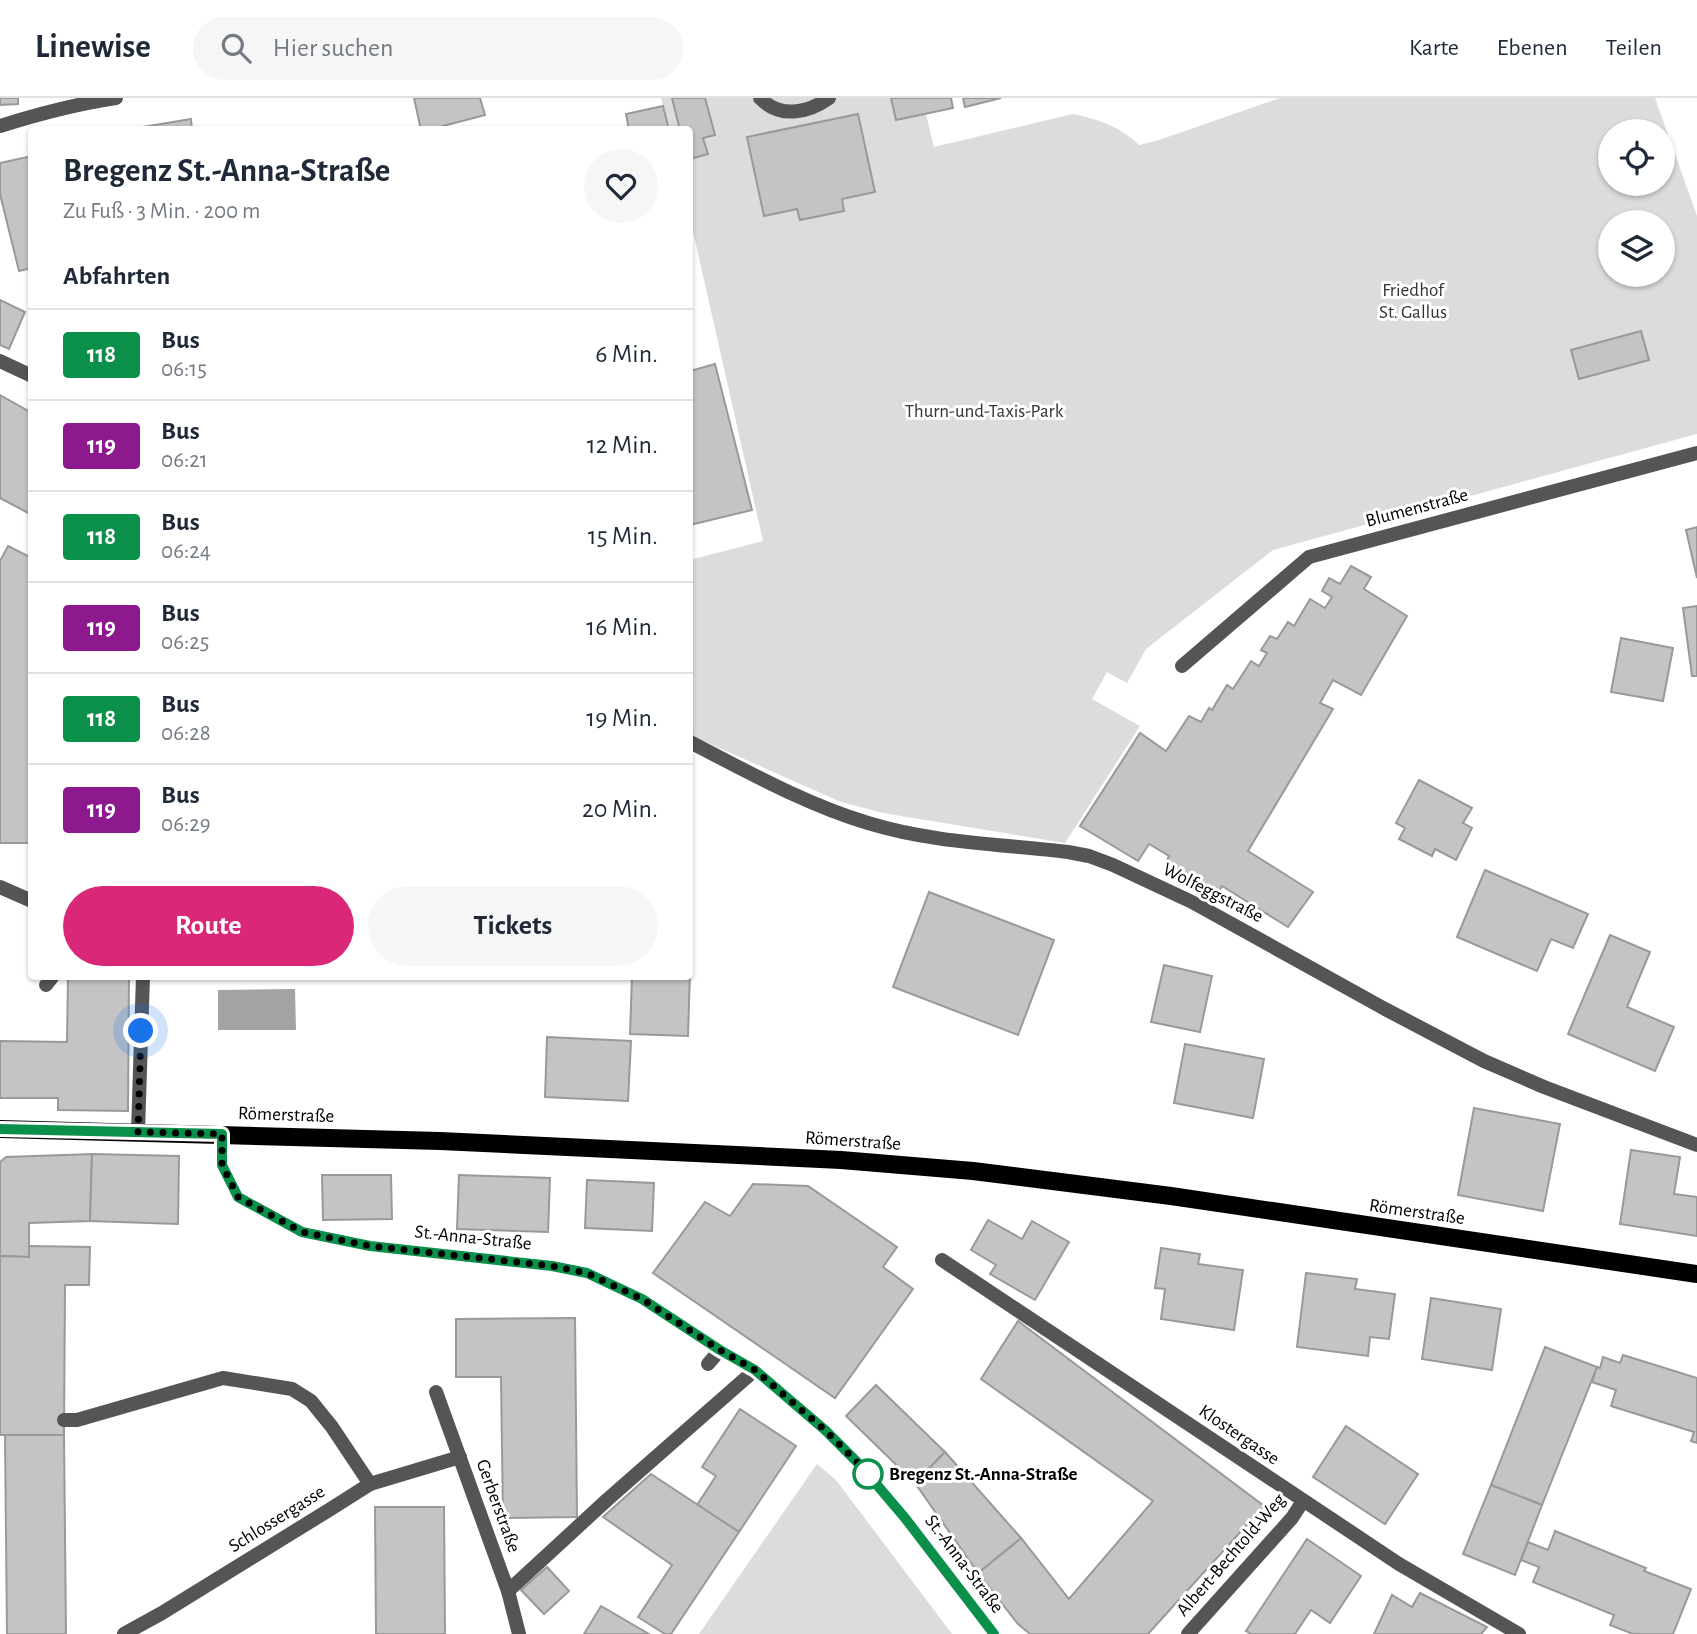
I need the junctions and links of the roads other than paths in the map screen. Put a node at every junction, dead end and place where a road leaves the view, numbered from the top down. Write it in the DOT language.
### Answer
graph roads {
  1 [pos="116,98"];
  2 [pos="760,98"];
  3 [pos="829,98"];
  4 [pos="0,126"];
  5 [pos="0,361"];
  6 [pos="28,374"];
  7 [pos="1697,453"];
  8 [pos="1182,666"];
  9 [pos="693,743"];
  10 [pos="0,887"];
  11 [pos="28,899"];
  12 [pos="143,980"];
  13 [pos="0,1129"];
  14 [pos="138,1132"];
  15 [pos="222,1134"];
  16 [pos="1697,1145"];
  17 [pos="942,1260"];
  18 [pos="1697,1274"];
  19 [pos="720,1350"];
  20 [pos="708,1364"];
  21 [pos="755,1370"];
  22 [pos="436,1392"];
  23 [pos="64,1420"];
  24 [pos="460,1457"];
  25 [pos="370,1484"];
  26 [pos="1303,1501"];
  27 [pos="508,1591"];
  28 [pos="124,1634"];
  29 [pos="519,1634"];
  30 [pos="994,1634"];
  31 [pos="1188,1634"];
  32 [pos="1518,1634"];
  1 -- 4 [label="street"];
  2 -- 3 [label="street"];
  5 -- 6 [label="street"];
  7 -- 8 [label="street, Blumenstraße"];
  9 -- 16 [label="street, Wolfeggstraße"];
  10 -- 11 [label="street"];
  12 -- 14 [label="street"];
  13 -- 14 [label="main road, Römerstraße"];
  14 -- 15 [label="main road, Römerstraße"];
  15 -- 18 [label="main road, Römerstraße"];
  15 -- 19 [label="street, St.-Anna-Straße"];
  17 -- 26 [label="street, Klostergasse"];
  19 -- 20 [label="street"];
  19 -- 21 [label="street, St.-Anna-Straße"];
  21 -- 27 [label="street"];
  21 -- 30 [label="street, St.-Anna-Straße"];
  22 -- 24 [label="street, Gerberstraße"];
  23 -- 25 [label="street"];
  24 -- 25 [label="street, Schlossergasse"];
  24 -- 27 [label="street, Gerberstraße"];
  25 -- 28 [label="street, Schlossergasse"];
  26 -- 31 [label="street, Albert-Bechtold-Weg"];
  26 -- 32 [label="street, Klostergasse"];
  27 -- 29 [label="street, Gerberstraße"];
}
